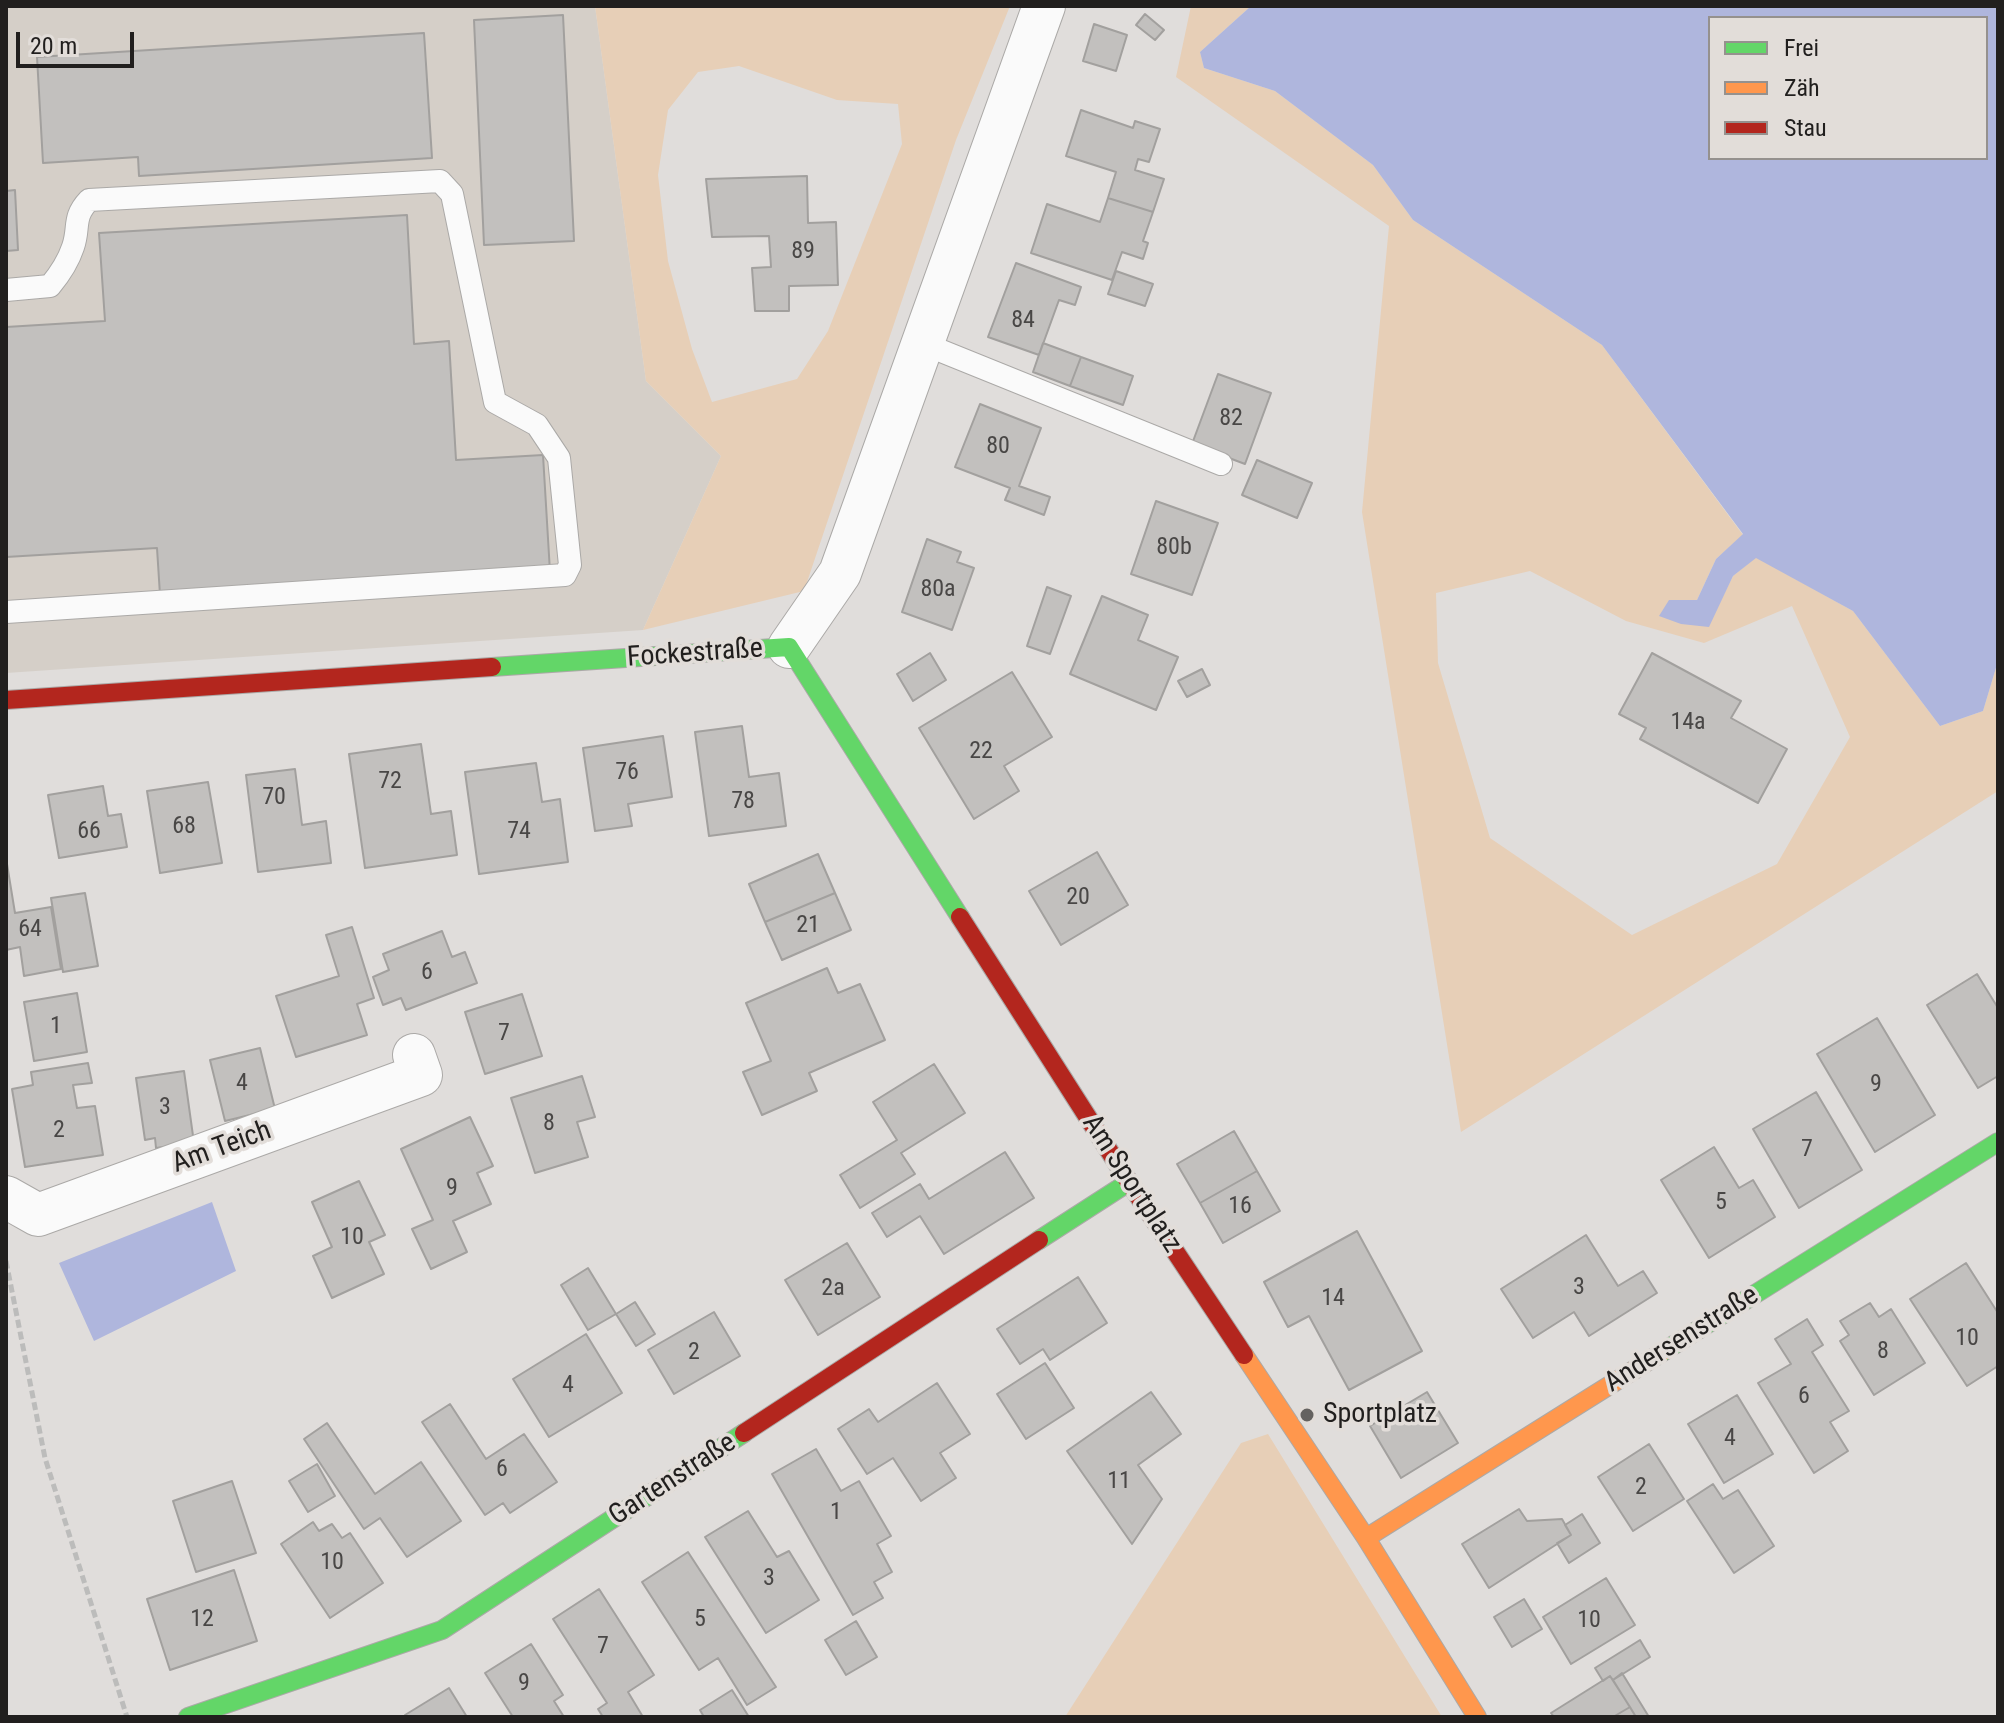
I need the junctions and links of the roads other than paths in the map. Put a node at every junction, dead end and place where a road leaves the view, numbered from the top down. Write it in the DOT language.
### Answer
graph roads {
  1 [pos="1044,6"];
  2 [pos="6,290"];
  3 [pos="924,344"];
  4 [pos="1221,464"];
  5 [pos="6,612"];
  6 [pos="789,647"];
  7 [pos="6,700"];
  8 [pos="414,1055"];
  9 [pos="1998,1142"];
  10 [pos="1129,1182"];
  11 [pos="6,1197"];
  12 [pos="1366,1538"];
  13 [pos="188,1717"];
  14 [pos="1477,1717"];
  1 -- 3 [label="street, Fockestraße"];
  2 -- 5 [label="lane"];
  3 -- 4 [label="lane"];
  3 -- 6 [label="street, Fockestraße"];
  6 -- 7 [label="street, Fockestraße"];
  6 -- 10 [label="street, Am Sportplatz"];
  8 -- 11 [label="street, Am Teich"];
  9 -- 12 [label="street, Andersenstraße"];
  10 -- 12 [label="street, Am Sportplatz"];
  10 -- 13 [label="street, Gartenstraße"];
  12 -- 14 [label="street, Am Sportplatz"];
}
